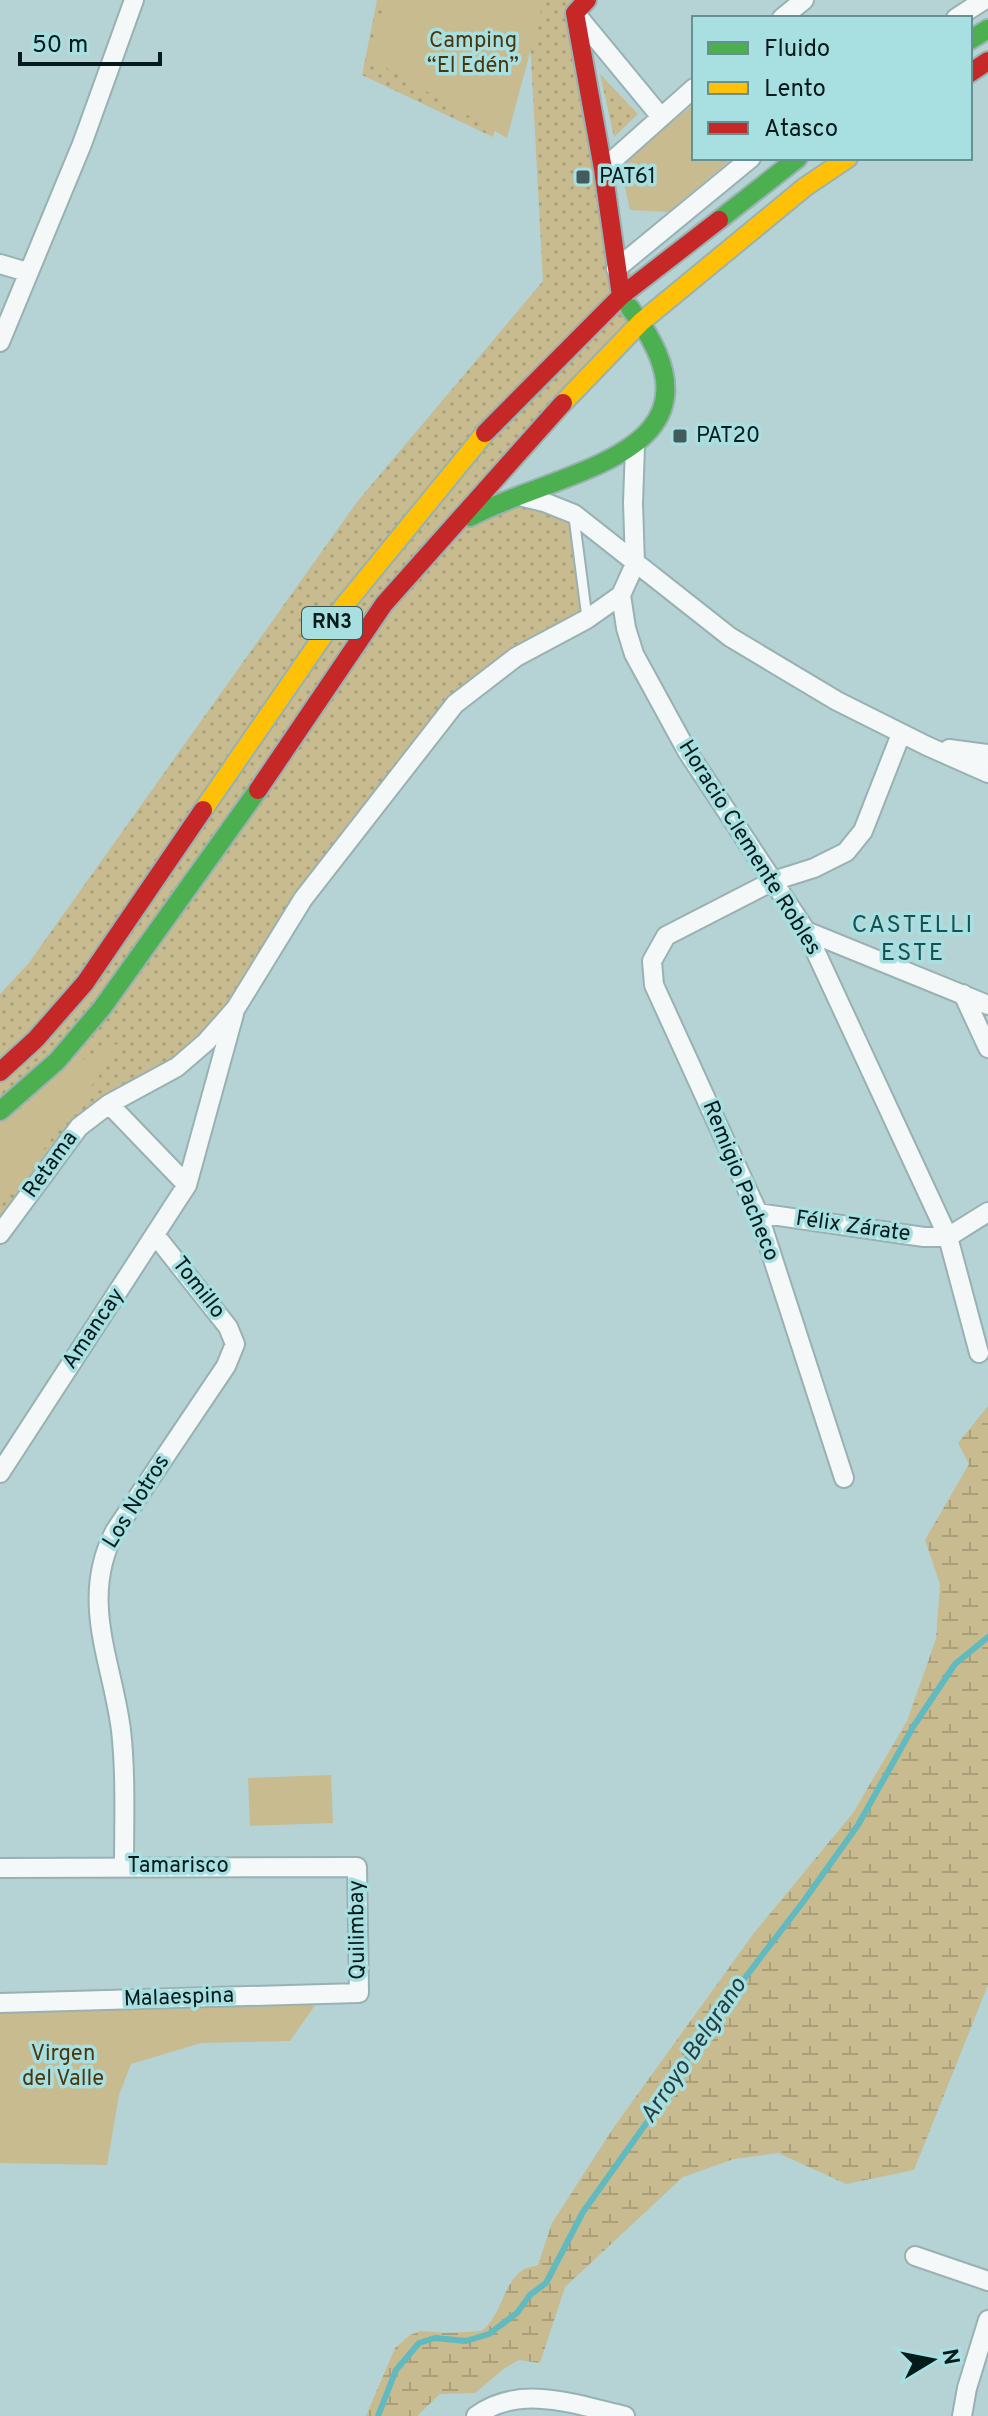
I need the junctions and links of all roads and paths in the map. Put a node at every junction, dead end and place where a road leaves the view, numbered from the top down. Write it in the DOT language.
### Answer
graph roads {
  1 [pos="134,0"];
  2 [pos="804,0"];
  3 [pos="984,0"];
  4 [pos="579,4"];
  5 [pos="784,16"];
  6 [pos="959,16"];
  7 [pos="692,90"];
  8 [pos="661,117"];
  9 [pos="749,160"];
  10 [pos="845,160"];
  11 [pos="789,161"];
  12 [pos="603,169"];
  13 [pos="0,264"];
  14 [pos="616,269"];
  15 [pos="27,272"];
  16 [pos="621,296"];
  17 [pos="641,322"];
  18 [pos="0,342"];
  19 [pos="635,446"];
  20 [pos="513,495"];
  21 [pos="574,514"];
  22 [pos="447,532"];
  23 [pos="635,564"];
  24 [pos="621,595"];
  25 [pos="587,619"];
  26 [pos="901,734"];
  27 [pos="927,746"];
  28 [pos="988,754"];
  29 [pos="988,773"];
  30 [pos="773,881"];
  31 [pos="806,931"];
  32 [pos="963,994"];
  33 [pos="988,1005"];
  34 [pos="236,1008"];
  35 [pos="988,1048"];
  36 [pos="0,1072"];
  37 [pos="109,1104"];
  38 [pos="0,1111"];
  39 [pos="187,1185"];
  40 [pos="988,1212"];
  41 [pos="758,1213"];
  42 [pos="0,1234"];
  43 [pos="156,1236"];
  44 [pos="948,1237"];
  45 [pos="235,1344"];
  46 [pos="979,1353"];
  47 [pos="0,1473"];
  48 [pos="844,1478"];
  49 [pos="124,1866"];
  50 [pos="357,1867"];
  51 [pos="0,1868"];
  52 [pos="359,1993"];
  53 [pos="0,2003"];
  54 [pos="915,2256"];
  55 [pos="988,2281"];
  56 [pos="988,2320"];
  57 [pos="476,2416"];
  58 [pos="625,2416"];
  59 [pos="962,2416"];
  1 -- 15 [label="street"];
  2 -- 5 [label="street"];
  3 -- 6 [label="street"];
  4 -- 8 [label="street"];
  4 -- 12 [label="main road"];
  7 -- 8 [label="street"];
  8 -- 12 [label="street"];
  9 -- 14 [label="street"];
  10 -- 17 [label="main road, RN3"];
  11 -- 16 [label="main road, RN3"];
  12 -- 14 [label="main road"];
  13 -- 15 [label="street"];
  14 -- 16 [label="main road"];
  15 -- 18 [label="street"];
  16 -- 17 [label="main road"];
  16 -- 36 [label="main road, RN3"];
  17 -- 19 [label="main road"];
  17 -- 22 [label="main road, RN3"];
  19 -- 20 [label="main road"];
  19 -- 23 [label="street"];
  20 -- 21 [label="street"];
  20 -- 22 [label="main road"];
  21 -- 23 [label="street"];
  21 -- 25 [label="lane"];
  22 -- 38 [label="main road, RN3"];
  23 -- 24 [label="street"];
  23 -- 26 [label="street"];
  24 -- 25 [label="street"];
  24 -- 30 [label="street, Horacio Clemente Robles"];
  25 -- 34 [label="street"];
  26 -- 27 [label="street"];
  26 -- 30 [label="street"];
  27 -- 28 [label="street"];
  27 -- 29 [label="street"];
  30 -- 31 [label="street, Horacio Clemente Robles"];
  30 -- 41 [label="street, Remigio Pacheco"];
  31 -- 32 [label="street"];
  31 -- 44 [label="street, Horacio Clemente Robles"];
  32 -- 33 [label="street"];
  32 -- 35 [label="street"];
  34 -- 37 [label="street, Retama"];
  34 -- 39 [label="street, Amancay"];
  37 -- 39 [label="street"];
  37 -- 42 [label="street, Retama"];
  39 -- 43 [label="street, Amancay"];
  40 -- 44 [label="street"];
  41 -- 44 [label="street, Félix Zárate"];
  41 -- 48 [label="street, Remigio Pacheco"];
  43 -- 45 [label="street, Tomillo"];
  43 -- 47 [label="street, Amancay"];
  44 -- 46 [label="street, Horacio Clemente Robles"];
  45 -- 49 [label="street, Los Notros"];
  49 -- 50 [label="street, Tamarisco"];
  49 -- 51 [label="street, Tamarisco"];
  50 -- 52 [label="street, Quilimbay"];
  52 -- 53 [label="street, Malaespina"];
  54 -- 55 [label="street"];
  56 -- 59 [label="street"];
  57 -- 58 [label="street"];
}
